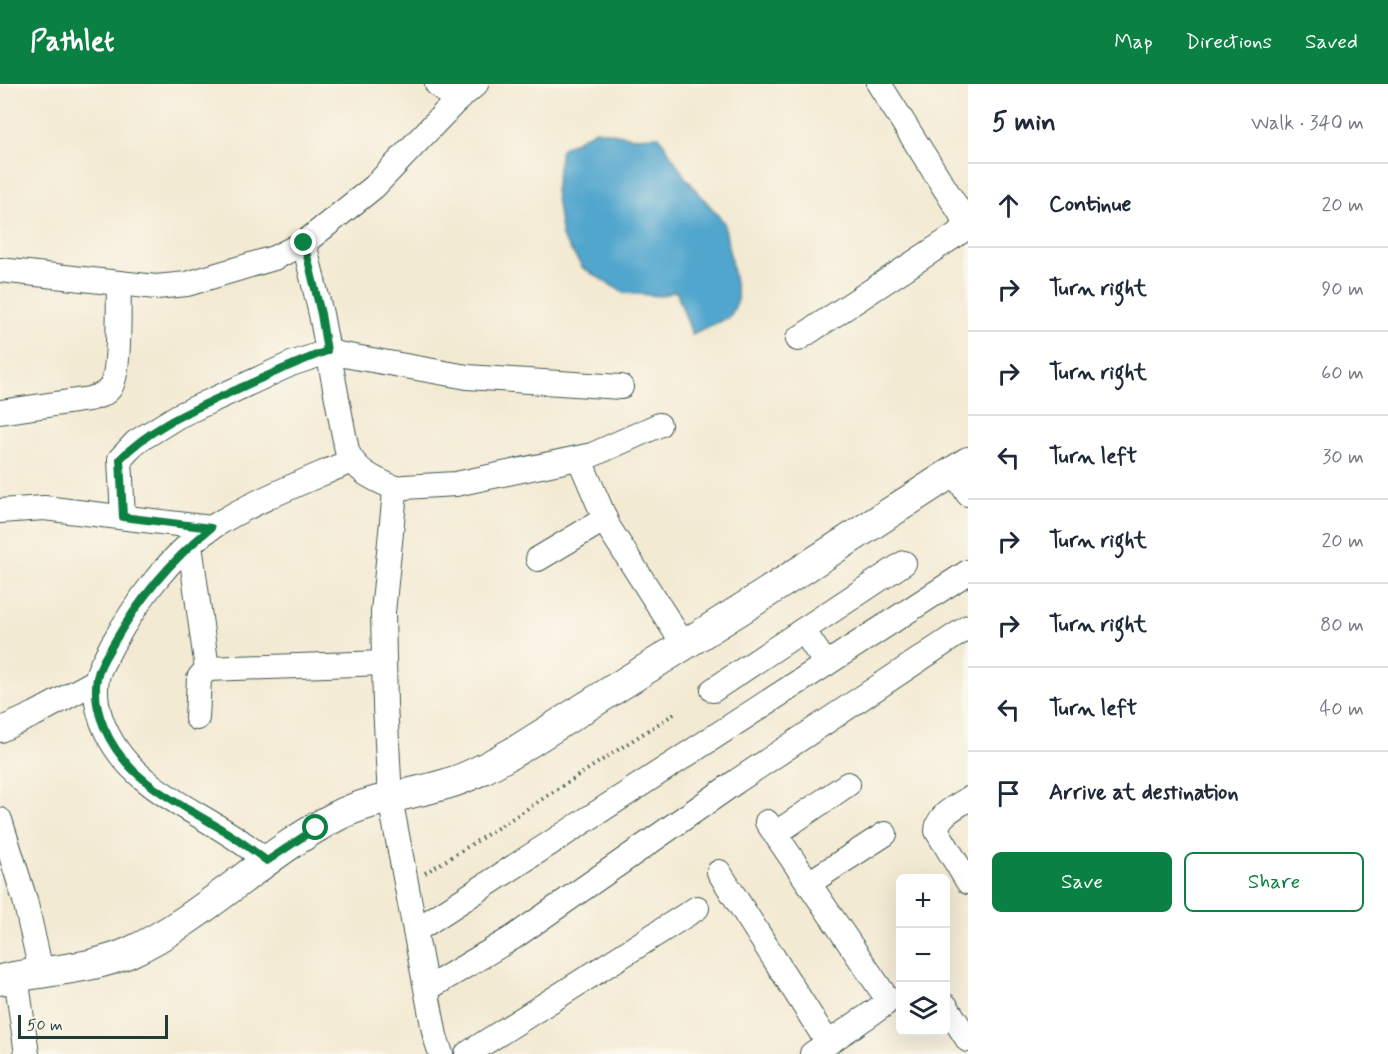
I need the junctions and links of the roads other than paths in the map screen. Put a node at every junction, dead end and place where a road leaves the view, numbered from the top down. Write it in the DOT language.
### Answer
graph roads {
  1 [pos="437,84"];
  2 [pos="476,84"];
  3 [pos="879,84"];
  4 [pos="456,101"];
  5 [pos="968,226"];
  6 [pos="304,243"];
  7 [pos="0,270"];
  8 [pos="119,283"];
  9 [pos="798,339"];
  10 [pos="327,351"];
  11 [pos="621,387"];
  12 [pos="0,412"];
  13 [pos="659,425"];
  14 [pos="579,458"];
  15 [pos="351,462"];
  16 [pos="963,476"];
  17 [pos="397,489"];
  18 [pos="0,511"];
  19 [pos="123,517"];
  20 [pos="605,519"];
  21 [pos="211,528"];
  22 [pos="190,545"];
  23 [pos="538,559"];
  24 [pos="904,563"];
  25 [pos="968,572"];
  26 [pos="968,627"];
  27 [pos="803,630"];
  28 [pos="684,645"];
  29 [pos="384,663"];
  30 [pos="826,664"];
  31 [pos="207,669"];
  32 [pos="96,681"];
  33 [pos="713,690"];
  34 [pos="197,718"];
  35 [pos="0,730"];
  36 [pos="848,784"];
  37 [pos="390,798"];
  38 [pos="968,799"];
  39 [pos="0,820"];
  40 [pos="885,834"];
  41 [pos="267,861"];
  42 [pos="719,872"];
  43 [pos="968,882"];
  44 [pos="809,883"];
  45 [pos="697,908"];
  46 [pos="415,931"];
  47 [pos="19,976"];
  48 [pos="427,989"];
  49 [pos="893,998"];
  50 [pos="950,1014"];
  51 [pos="968,1041"];
  52 [pos="434,1048"];
  53 [pos="818,1051"];
  54 [pos="27,1054"];
  55 [pos="467,1054"];
  1 -- 4 [label="street"];
  2 -- 4 [label="street"];
  3 -- 5 [label="street"];
  4 -- 6 [label="street"];
  5 -- 9 [label="street"];
  6 -- 8 [label="street"];
  6 -- 10 [label="street"];
  7 -- 8 [label="street"];
  8 -- 12 [label="street"];
  10 -- 11 [label="street"];
  10 -- 15 [label="street"];
  10 -- 19 [label="street"];
  13 -- 14 [label="street"];
  14 -- 17 [label="street"];
  14 -- 20 [label="street"];
  15 -- 17 [label="street"];
  15 -- 21 [label="street"];
  16 -- 28 [label="street"];
  17 -- 29 [label="street"];
  18 -- 19 [label="street"];
  19 -- 21 [label="street"];
  20 -- 23 [label="street"];
  20 -- 28 [label="street"];
  21 -- 22 [label="street"];
  22 -- 31 [label="street"];
  22 -- 32 [label="street"];
  24 -- 27 [label="street"];
  25 -- 30 [label="street"];
  26 -- 48 [label="street"];
  27 -- 30 [label="street"];
  27 -- 33 [label="street"];
  28 -- 37 [label="street"];
  29 -- 31 [label="street"];
  29 -- 37 [label="street"];
  30 -- 46 [label="street"];
  31 -- 34 [label="street"];
  32 -- 35 [label="street"];
  32 -- 41 [label="street"];
  36 -- 44 [label="street"];
  37 -- 41 [label="street"];
  37 -- 46 [label="street"];
  38 -- 43 [label="street"];
  39 -- 47 [label="street"];
  40 -- 44 [label="street"];
  41 -- 47 [label="street"];
  42 -- 53 [label="street"];
  44 -- 49 [label="street"];
  45 -- 55 [label="street"];
  46 -- 48 [label="street"];
  47 -- 54 [label="street"];
  48 -- 52 [label="street"];
  49 -- 53 [label="street"];
  50 -- 51 [label="street"];
}
